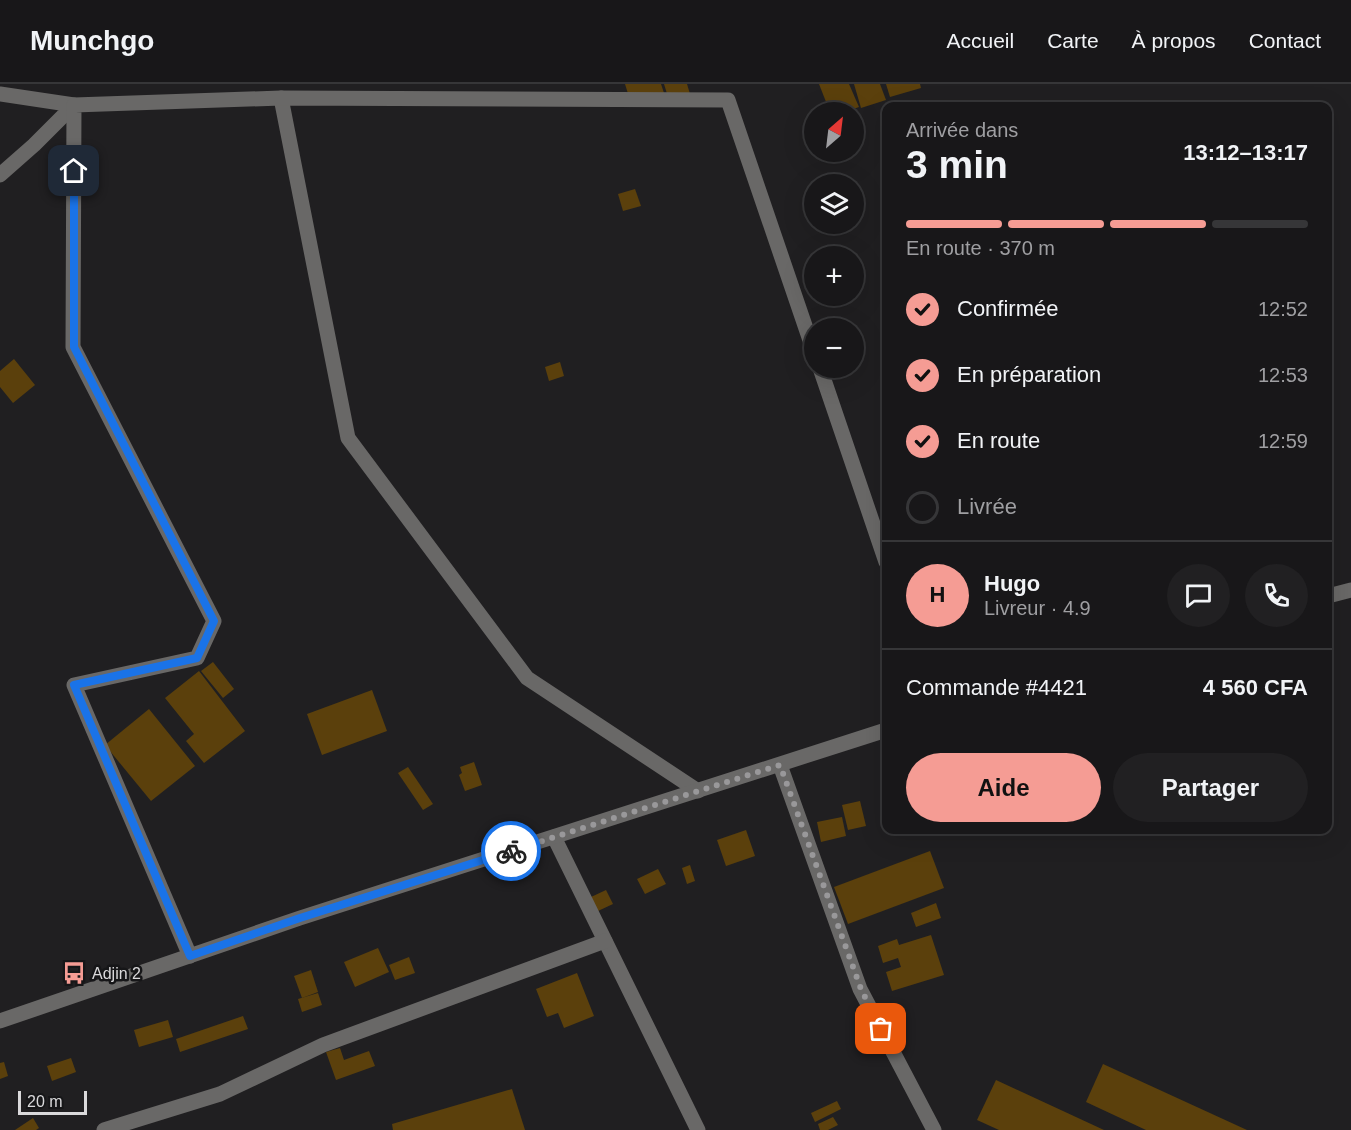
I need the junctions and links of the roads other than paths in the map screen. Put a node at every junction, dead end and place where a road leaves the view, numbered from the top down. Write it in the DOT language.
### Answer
graph roads {
  1 [pos="0,94"];
  2 [pos="281,98"];
  3 [pos="74,105"];
  4 [pos="0,175"];
  5 [pos="804,323"];
  6 [pos="823,378"];
  7 [pos="882,550"];
  8 [pos="1351,590"];
  9 [pos="1332,595"];
  10 [pos="882,731"];
  11 [pos="780,765"];
  12 [pos="698,791"];
  13 [pos="554,837"];
  14 [pos="605,941"];
  15 [pos="190,956"];
  16 [pos="0,1020"];
  17 [pos="104,1130"];
  18 [pos="698,1130"];
  19 [pos="934,1130"];
  1 -- 3 [label="street"];
  2 -- 3 [label="street"];
  2 -- 5 [label="street"];
  2 -- 12 [label="street"];
  3 -- 4 [label="street"];
  3 -- 15 [label="street"];
  6 -- 7 [label="street"];
  8 -- 9 [label="street"];
  10 -- 11 [label="street"];
  11 -- 12 [label="street"];
  11 -- 19 [label="street"];
  12 -- 13 [label="street"];
  13 -- 14 [label="street"];
  13 -- 15 [label="street"];
  14 -- 17 [label="street"];
  14 -- 18 [label="street"];
  15 -- 16 [label="street"];
}
